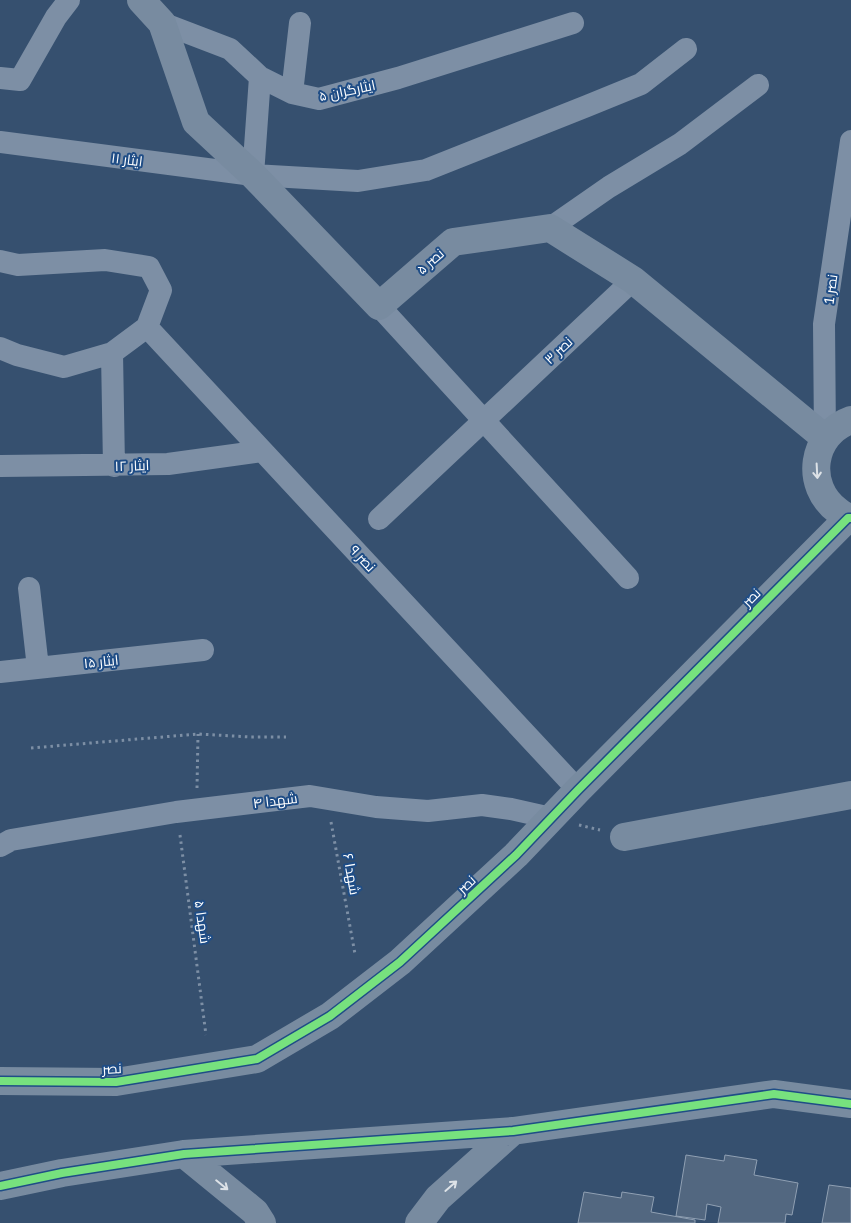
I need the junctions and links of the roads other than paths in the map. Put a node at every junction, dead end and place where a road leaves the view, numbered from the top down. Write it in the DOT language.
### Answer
graph roads {
  1 [pos="69,0"];
  2 [pos="141,0"];
  3 [pos="162,23"];
  4 [pos="300,23"];
  5 [pos="573,23"];
  6 [pos="686,49"];
  7 [pos="260,77"];
  8 [pos="10,79"];
  9 [pos="758,85"];
  10 [pos="292,93"];
  11 [pos="851,141"];
  12 [pos="0,142"];
  13 [pos="253,175"];
  14 [pos="550,228"];
  15 [pos="0,261"];
  16 [pos="633,280"];
  17 [pos="379,306"];
  18 [pos="147,327"];
  19 [pos="0,348"];
  20 [pos="112,353"];
  21 [pos="484,420"];
  22 [pos="851,420"];
  23 [pos="825,438"];
  24 [pos="262,451"];
  25 [pos="0,466"];
  26 [pos="114,466"];
  27 [pos="849,518"];
  28 [pos="379,519"];
  29 [pos="628,578"];
  30 [pos="29,588"];
  31 [pos="203,650"];
  32 [pos="38,668"];
  33 [pos="0,672"];
  34 [pos="578,790"];
  35 [pos="851,795"];
  36 [pos="551,818"];
  37 [pos="624,837"];
  38 [pos="0,846"];
  39 [pos="0,1081"];
  40 [pos="851,1104"];
  41 [pos="513,1131"];
  42 [pos="184,1154"];
  43 [pos="0,1186"];
  44 [pos="262,1223"];
  45 [pos="419,1223"];
  1 -- 8 [label="street"];
  2 -- 3 [label="street, ایثارگران ۵"];
  3 -- 7 [label="street, ایثارگران ۵"];
  3 -- 13 [label="street"];
  4 -- 10 [label="street"];
  5 -- 10 [label="street, ایثارگران ۵"];
  6 -- 13 [label="street, ایثار ۱۱"];
  7 -- 10 [label="street, ایثارگران ۵"];
  7 -- 13 [label="street"];
  9 -- 14 [label="street"];
  11 -- 23 [label="street, نصر 1"];
  12 -- 13 [label="street, ایثار ۱۱"];
  13 -- 17 [label="street"];
  14 -- 16 [label="street"];
  14 -- 17 [label="street, نصر ۵"];
  15 -- 18 [label="street"];
  16 -- 21 [label="street, نصر ۳"];
  16 -- 23 [label="street"];
  17 -- 21 [label="street"];
  18 -- 20 [label="street"];
  18 -- 24 [label="street, نصر ۹"];
  19 -- 20 [label="street"];
  20 -- 26 [label="street"];
  21 -- 28 [label="street, نصر ۳"];
  21 -- 29 [label="street"];
  22 -- 23 [label="street"];
  23 -- 27 [label="street, نصر, one-way"];
  24 -- 26 [label="street, ایثار ۱۲"];
  24 -- 34 [label="street, نصر ۹"];
  25 -- 26 [label="street, ایثار ۱۲"];
  27 -- 34 [label="street, نصر"];
  30 -- 32 [label="street"];
  31 -- 32 [label="street, ایثار ۱۵"];
  32 -- 33 [label="street, ایثار ۱۵"];
  34 -- 36 [label="street, نصر"];
  35 -- 37 [label="street"];
  36 -- 38 [label="street, شهدا ۴"];
  36 -- 39 [label="street, نصر"];
  40 -- 41 [label="street"];
  41 -- 42 [label="street"];
  45 -- 41 [label="street, one-way"];
  42 -- 43 [label="street"];
  42 -- 44 [label="street, one-way"];
}
